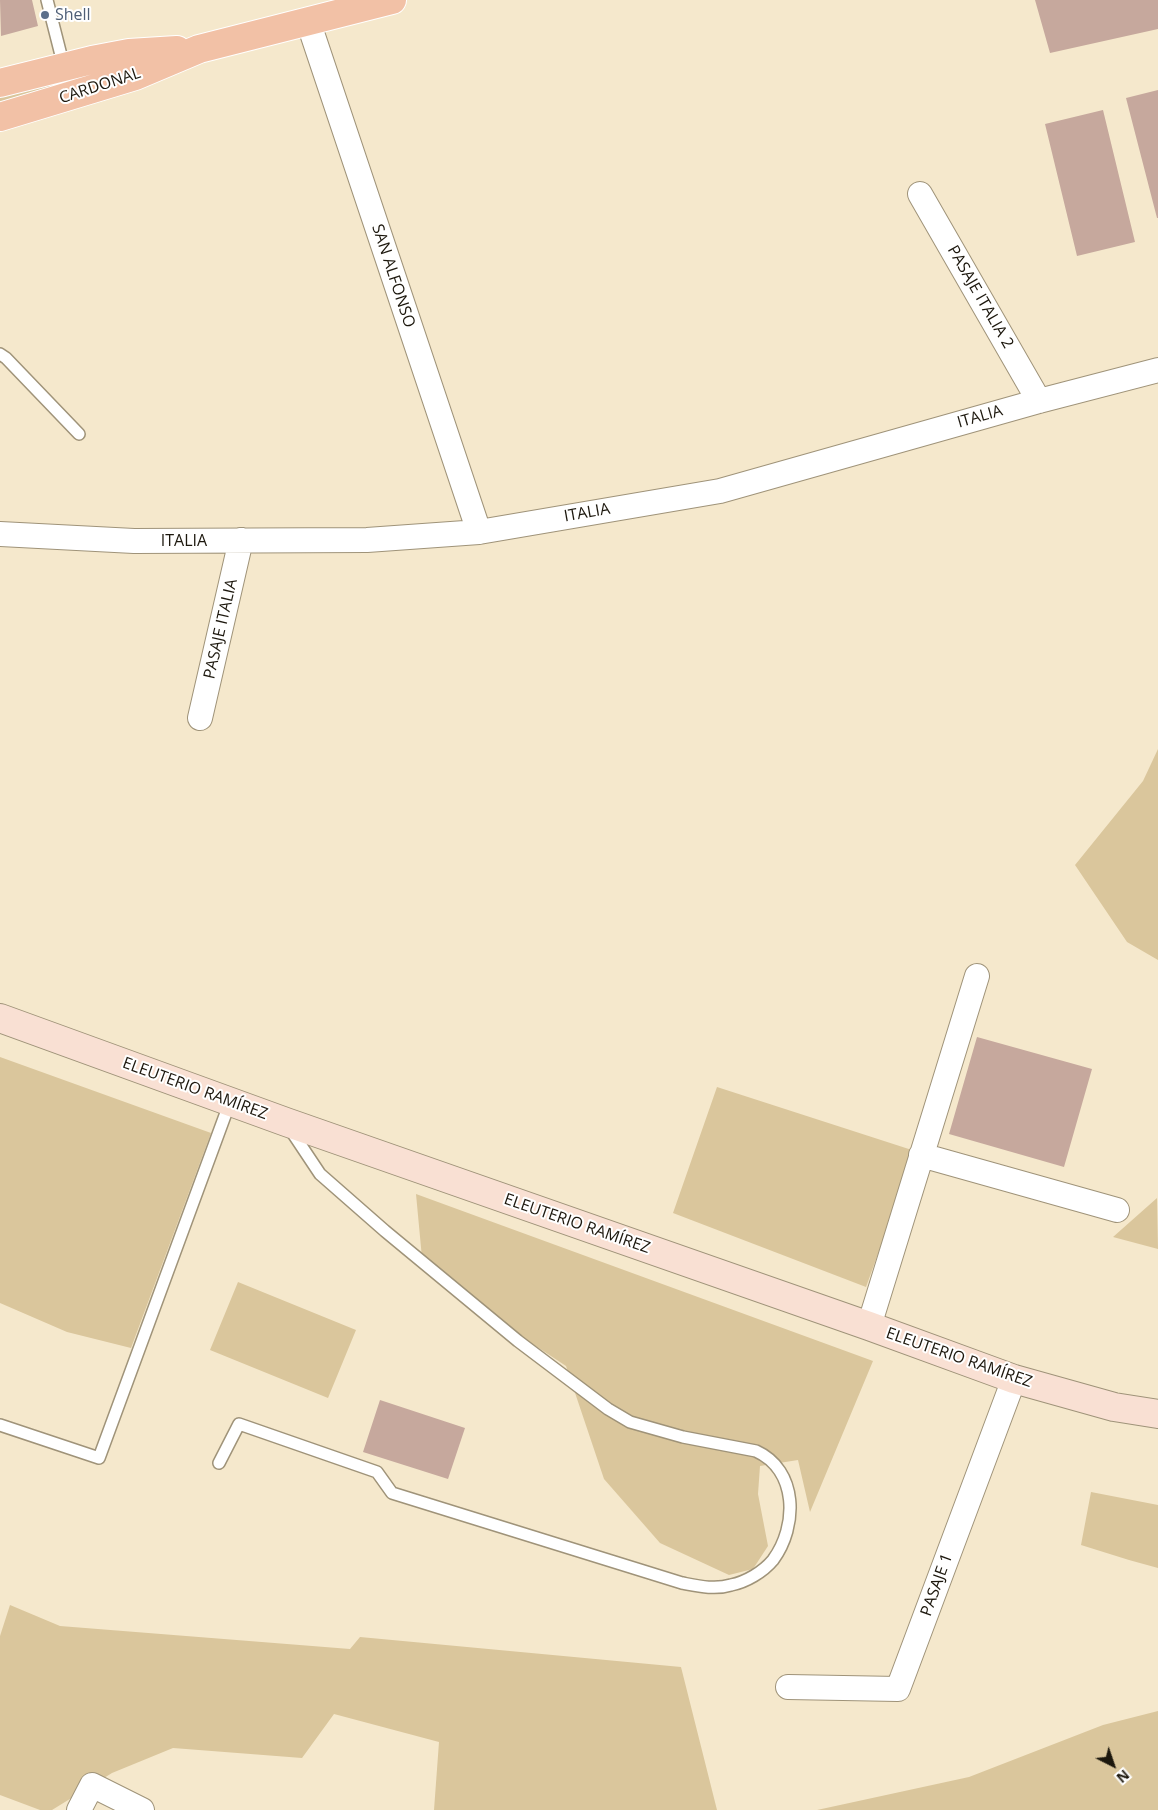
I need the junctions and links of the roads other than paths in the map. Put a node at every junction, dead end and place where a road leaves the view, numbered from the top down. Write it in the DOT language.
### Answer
graph roads {
  1 [pos="47,0"];
  2 [pos="392,0"];
  3 [pos="308,21"];
  4 [pos="199,49"];
  5 [pos="64,67"];
  6 [pos="0,83"];
  7 [pos="0,117"];
  8 [pos="920,194"];
  9 [pos="0,354"];
  10 [pos="1158,370"];
  11 [pos="1039,401"];
  12 [pos="79,434"];
  13 [pos="479,532"];
  14 [pos="0,534"];
  15 [pos="241,540"];
  16 [pos="200,718"];
  17 [pos="977,976"];
  18 [pos="0,1018"];
  19 [pos="230,1102"];
  20 [pos="286,1122"];
  21 [pos="921,1155"];
  22 [pos="1117,1210"];
  23 [pos="869,1326"];
  24 [pos="1014,1379"];
  25 [pos="1158,1414"];
  26 [pos="0,1425"];
  27 [pos="219,1463"];
  28 [pos="788,1687"];
  29 [pos="79,1810"];
  30 [pos="142,1810"];
  1 -- 5 [label="lane"];
  2 -- 3 [label="main road, CARDONAL"];
  3 -- 4 [label="main road, CARDONAL"];
  3 -- 13 [label="street, SAN ALFONSO"];
  4 -- 5 [label="main road, CARDONAL"];
  4 -- 7 [label="main road, CARDONAL"];
  5 -- 6 [label="main road, CARDONAL"];
  8 -- 11 [label="street, PASAJE ITALIA 2"];
  9 -- 12 [label="lane"];
  10 -- 11 [label="street, ITALIA"];
  11 -- 13 [label="street, ITALIA"];
  13 -- 15 [label="street, ITALIA"];
  14 -- 15 [label="street, ITALIA"];
  15 -- 16 [label="street, PASAJE ITALIA"];
  17 -- 21 [label="street"];
  18 -- 19 [label="street, ELEUTERIO RAMÍREZ"];
  19 -- 20 [label="street, ELEUTERIO RAMÍREZ"];
  19 -- 26 [label="lane"];
  20 -- 23 [label="street, ELEUTERIO RAMÍREZ"];
  20 -- 27 [label="lane"];
  21 -- 22 [label="street"];
  21 -- 23 [label="street"];
  23 -- 24 [label="street, ELEUTERIO RAMÍREZ"];
  24 -- 25 [label="street, ELEUTERIO RAMÍREZ"];
  24 -- 28 [label="street, PASAJE 1"];
  29 -- 30 [label="street"];
}
